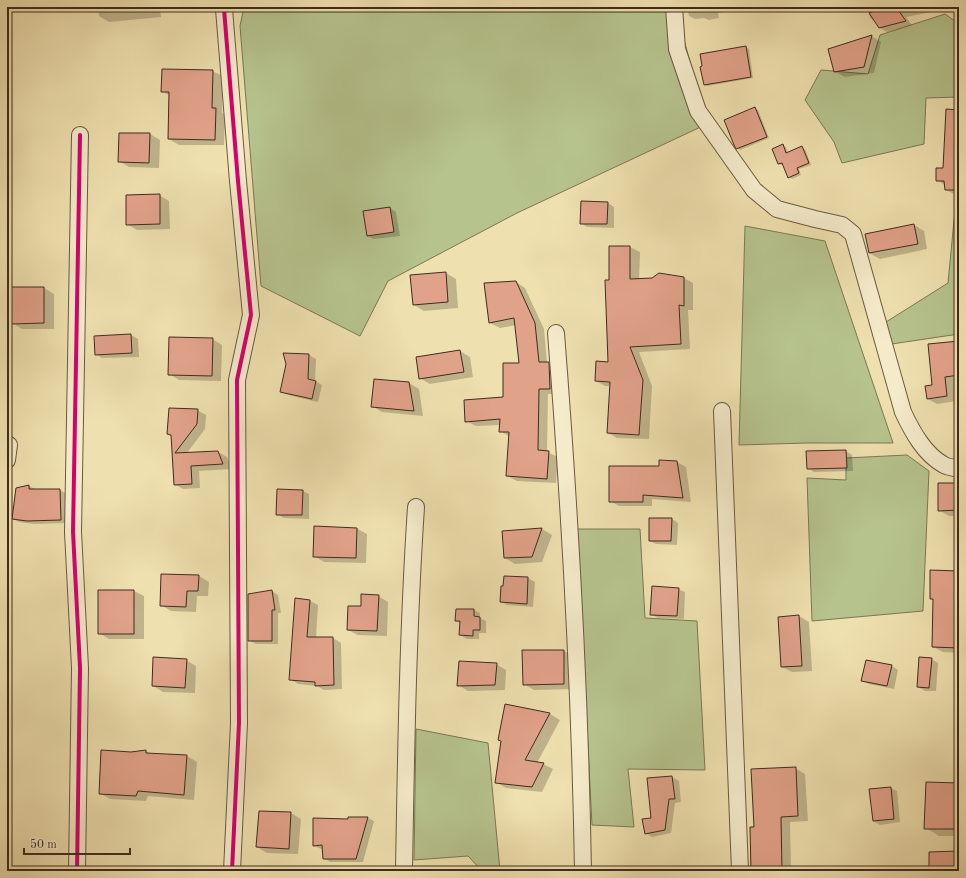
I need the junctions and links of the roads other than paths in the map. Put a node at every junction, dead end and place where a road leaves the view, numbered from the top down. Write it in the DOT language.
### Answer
graph roads {
  1 [pos="222,7"];
  2 [pos="674,7"];
  3 [pos="80,135"];
  4 [pos="556,333"];
  5 [pos="722,411"];
  6 [pos="959,469"];
  7 [pos="416,507"];
  8 [pos="77,871"];
  9 [pos="232,871"];
  10 [pos="404,871"];
  11 [pos="583,871"];
  12 [pos="740,871"];
  1 -- 9 [label="street"];
  2 -- 6 [label="street"];
  3 -- 8 [label="street"];
  4 -- 11 [label="street"];
  5 -- 12 [label="street"];
  7 -- 10 [label="street"];
}
